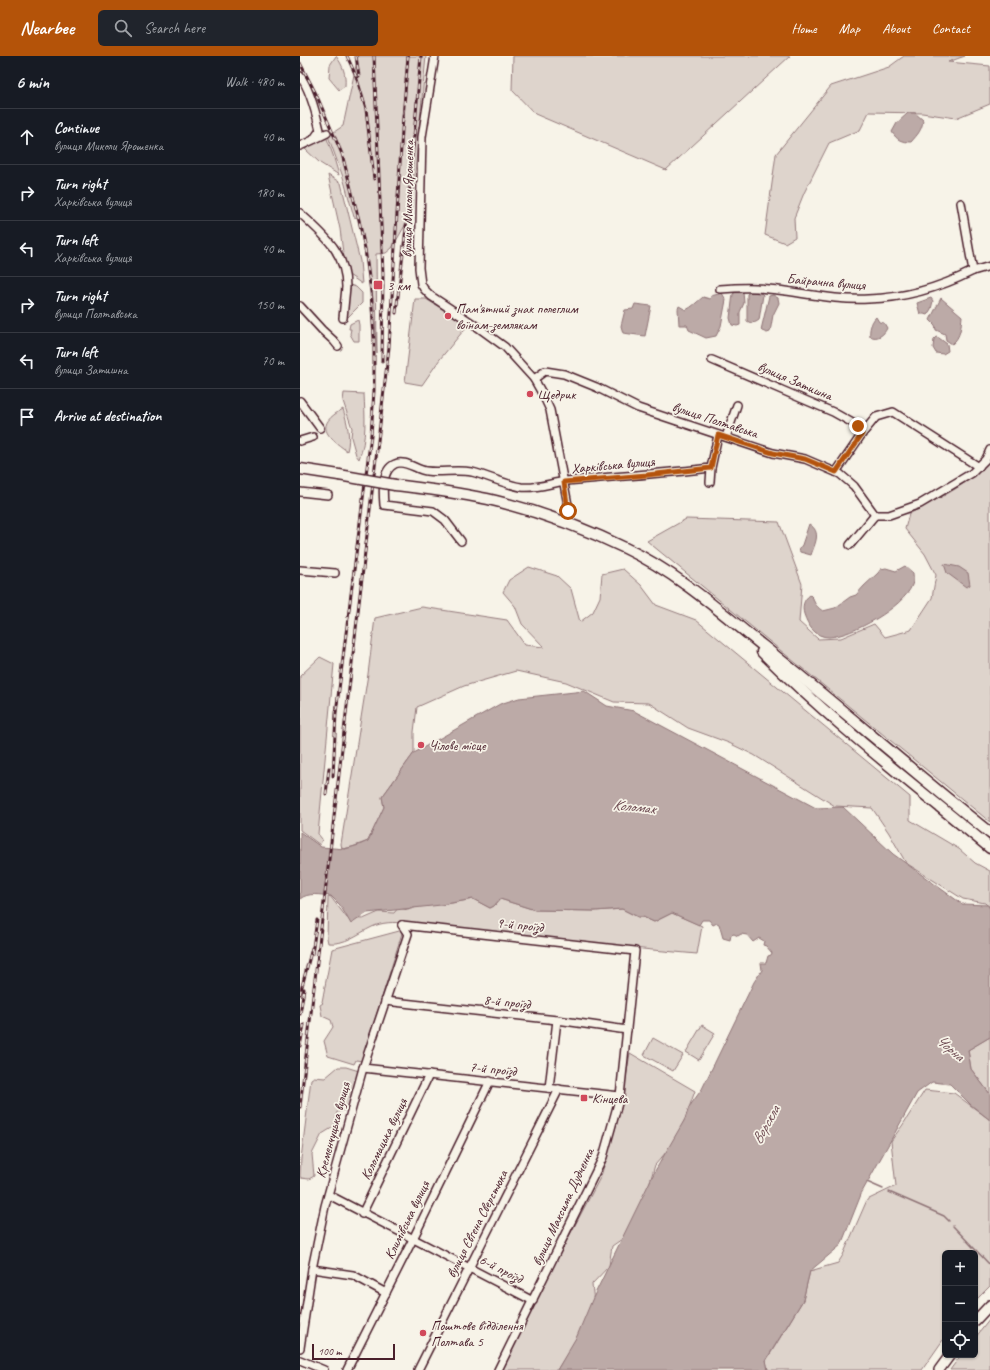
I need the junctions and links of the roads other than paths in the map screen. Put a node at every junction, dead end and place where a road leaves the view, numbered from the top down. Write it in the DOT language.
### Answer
graph roads {
  1 [pos="435,56"];
  2 [pos="300,76"];
  3 [pos="300,91"];
  4 [pos="311,100"];
  5 [pos="327,132"];
  6 [pos="313,140"];
  7 [pos="300,146"];
  8 [pos="961,203"];
  9 [pos="300,213"];
  10 [pos="990,266"];
  11 [pos="973,270"];
  12 [pos="720,289"];
  13 [pos="300,306"];
  14 [pos="343,318"];
  15 [pos="338,346"];
  16 [pos="712,360"];
  17 [pos="534,379"];
  18 [pos="300,402"];
  19 [pos="737,405"];
  20 [pos="320,428"];
  21 [pos="862,434"];
  22 [pos="718,435"];
  23 [pos="313,437"];
  24 [pos="726,437"];
  25 [pos="300,441"];
  26 [pos="990,450"];
  27 [pos="978,467"];
  28 [pos="711,468"];
  29 [pos="300,469"];
  30 [pos="836,472"];
  31 [pos="564,482"];
  32 [pos="710,482"];
  33 [pos="300,492"];
  34 [pos="328,495"];
  35 [pos="875,515"];
  36 [pos="569,524"];
  37 [pos="461,541"];
  38 [pos="850,545"];
  39 [pos="300,570"];
  40 [pos="335,572"];
  41 [pos="726,616"];
  42 [pos="990,833"];
  43 [pos="990,848"];
  44 [pos="402,925"];
  45 [pos="635,951"];
  46 [pos="385,1001"];
  47 [pos="557,1020"];
  48 [pos="627,1030"];
  49 [pos="363,1068"];
  50 [pos="429,1075"];
  51 [pos="490,1082"];
  52 [pos="549,1088"];
  53 [pos="559,1089"];
  54 [pos="620,1096"];
  55 [pos="329,1196"];
  56 [pos="362,1214"];
  57 [pos="413,1239"];
  58 [pos="470,1268"];
  59 [pos="312,1269"];
  60 [pos="386,1293"];
  61 [pos="533,1301"];
  62 [pos="990,1304"];
  63 [pos="978,1318"];
  64 [pos="300,1348"];
  65 [pos="948,1358"];
  66 [pos="300,1360"];
  67 [pos="324,1370"];
  68 [pos="347,1370"];
  69 [pos="418,1370"];
  70 [pos="498,1370"];
  71 [pos="939,1370"];
  1 -- 17 [label="street, вулиця Миколи Ярошенка"];
  2 -- 4 [label="street"];
  3 -- 4 [label="street"];
  4 -- 6 [label="street"];
  5 -- 6 [label="street"];
  6 -- 7 [label="street"];
  8 -- 11 [label="street"];
  9 -- 14 [label="street"];
  10 -- 11 [label="street, Байрачна вулиця"];
  11 -- 12 [label="street, Байрачна вулиця"];
  13 -- 15 [label="street"];
  16 -- 21 [label="street, вулиця Затишна"];
  17 -- 22 [label="street, вулиця Полтавська"];
  17 -- 31 [label="street, вулиця Миколи Ярошенка"];
  18 -- 20 [label="street"];
  19 -- 24 [label="street"];
  21 -- 27 [label="street"];
  21 -- 30 [label="street"];
  22 -- 24 [label="street, вулиця Полтавська"];
  22 -- 28 [label="street"];
  23 -- 25 [label="street"];
  24 -- 30 [label="street, вулиця Полтавська"];
  26 -- 27 [label="street"];
  27 -- 35 [label="street"];
  28 -- 31 [label="street, Харківська вулиця"];
  28 -- 32 [label="street"];
  29 -- 36 [label="highway, bridge"];
  30 -- 35 [label="street, вулиця Полтавська"];
  31 -- 36 [label="street, вулиця Миколи Ярошенка"];
  31 -- 37 [label="street, Харківська вулиця"];
  33 -- 34 [label="street"];
  35 -- 38 [label="street"];
  36 -- 41 [label="highway"];
  39 -- 40 [label="street"];
  41 -- 42 [label="highway"];
  41 -- 43 [label="highway"];
  44 -- 45 [label="street, 9-й проїзд"];
  44 -- 46 [label="street, Кременчуцька вулиця"];
  45 -- 48 [label="street, вулиця Максима Дудченка"];
  46 -- 47 [label="street, 8-й проїзд"];
  46 -- 49 [label="street, Кременчуцька вулиця"];
  47 -- 48 [label="street, 8-й проїзд"];
  47 -- 52 [label="street"];
  48 -- 54 [label="street, вулиця Максима Дудченка"];
  49 -- 50 [label="street, 7-й проїзд"];
  49 -- 55 [label="street, Кременчуцька вулиця"];
  50 -- 51 [label="street, 7-й проїзд"];
  50 -- 56 [label="street, Коломацька вулиця"];
  51 -- 52 [label="street, 7-й проїзд"];
  51 -- 57 [label="street, Климівська вулиця"];
  52 -- 53 [label="street, 7-й проїзд"];
  53 -- 54 [label="street, 7-й проїзд"];
  53 -- 58 [label="street, вулиця Євгена Сверстюка"];
  54 -- 61 [label="street, вулиця Максима Дудченка"];
  55 -- 56 [label="street, 6-й проїзд"];
  55 -- 59 [label="street, Кременчуцька вулиця"];
  56 -- 57 [label="street, 6-й проїзд"];
  57 -- 58 [label="street, 6-й проїзд"];
  57 -- 60 [label="street, Климівська вулиця"];
  58 -- 61 [label="street, 6-й проїзд"];
  58 -- 69 [label="street, вулиця Євгена Сверстюка"];
  59 -- 60 [label="street"];
  59 -- 64 [label="street, Кременчуцька вулиця"];
  60 -- 68 [label="street, Климівська вулиця"];
  61 -- 70 [label="street, вулиця Максима Дудченка"];
  62 -- 63 [label="main road"];
  65 -- 71 [label="main road"];
  66 -- 67 [label="street"];
}
